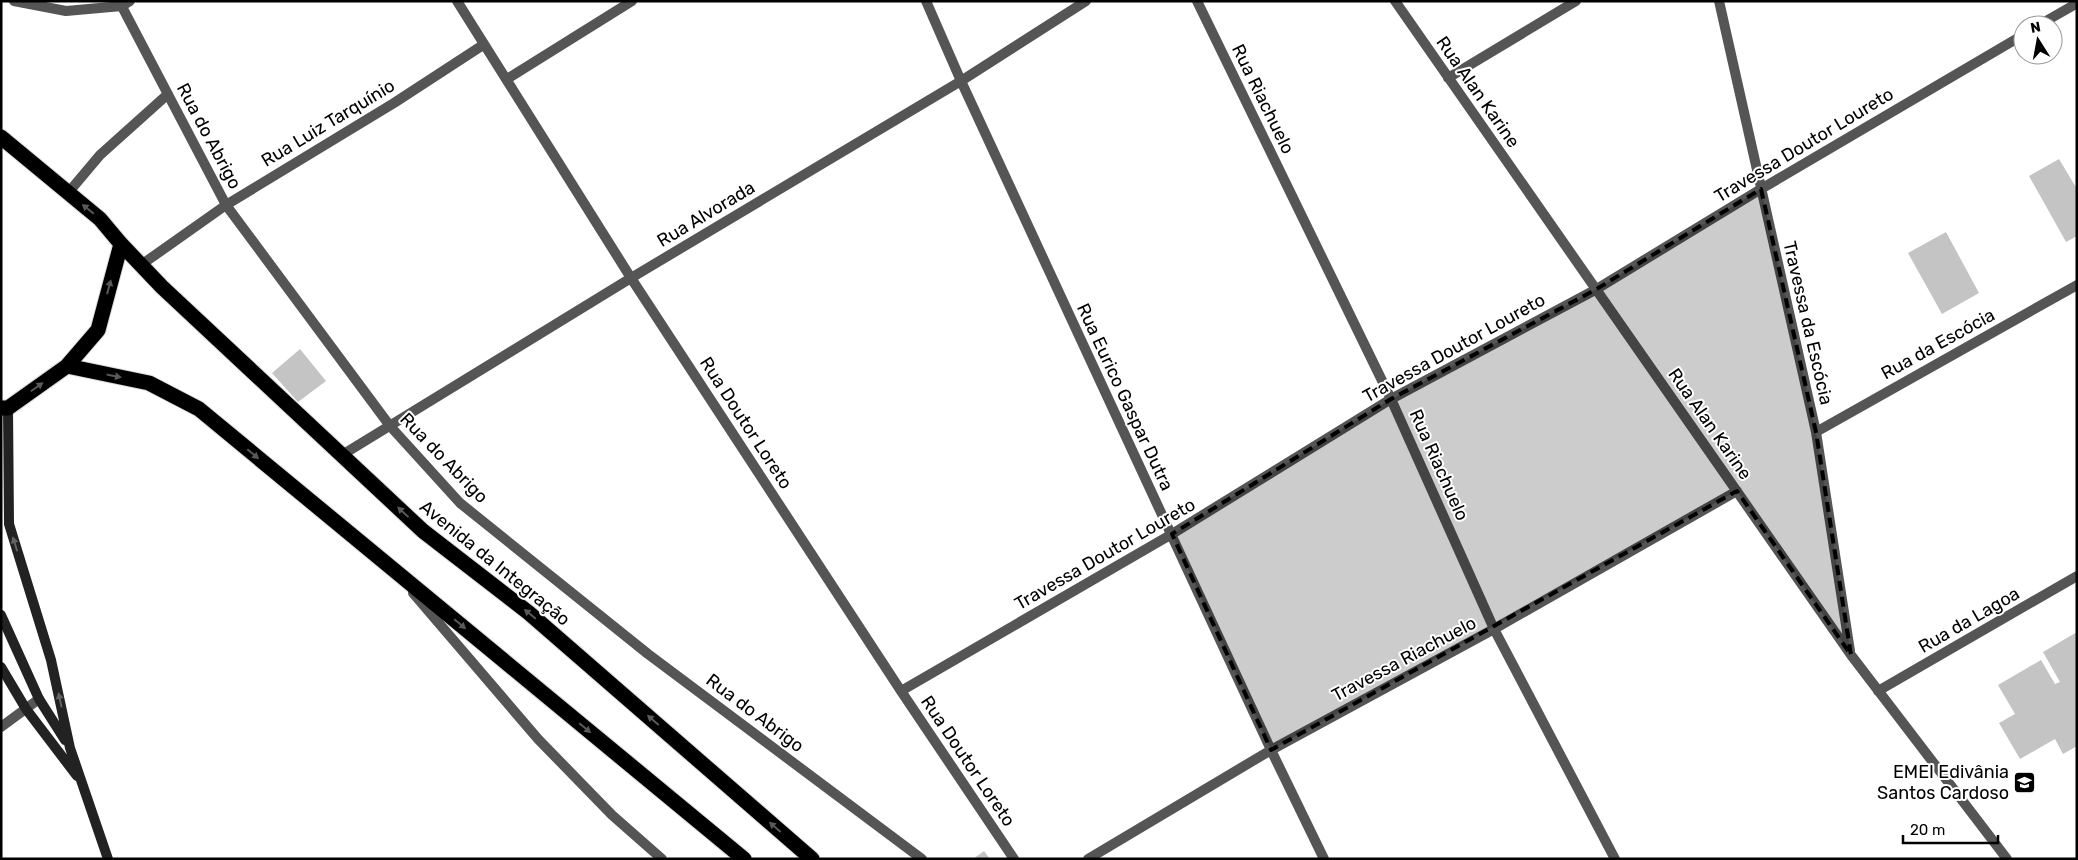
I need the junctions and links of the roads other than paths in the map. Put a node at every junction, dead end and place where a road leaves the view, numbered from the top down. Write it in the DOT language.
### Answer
graph roads {
  1 [pos="14,1"];
  2 [pos="457,1"];
  3 [pos="632,1"];
  4 [pos="926,1"];
  5 [pos="1086,1"];
  6 [pos="1197,1"];
  7 [pos="1395,1"];
  8 [pos="1576,1"];
  9 [pos="1719,1"];
  10 [pos="124,3"];
  11 [pos="2074,5"];
  12 [pos="2057,15"];
  13 [pos="2013,41"];
  14 [pos="483,45"];
  15 [pos="507,78"];
  16 [pos="1448,78"];
  17 [pos="961,81"];
  18 [pos="168,94"];
  19 [pos="1,137"];
  20 [pos="1761,189"];
  21 [pos="68,193"];
  22 [pos="226,205"];
  23 [pos="121,244"];
  24 [pos="141,265"];
  25 [pos="631,278"];
  26 [pos="2077,285"];
  27 [pos="1595,290"];
  28 [pos="67,366"];
  29 [pos="1392,399"];
  30 [pos="4,408"];
  31 [pos="390,426"];
  32 [pos="1816,432"];
  33 [pos="342,455"];
  34 [pos="1737,491"];
  35 [pos="1172,534"];
  36 [pos="390,566"];
  37 [pos="2077,576"];
  38 [pos="1,615"];
  39 [pos="1494,629"];
  40 [pos="1851,655"];
  41 [pos="1,667"];
  42 [pos="901,691"];
  43 [pos="1878,691"];
  44 [pos="40,699"];
  45 [pos="26,709"];
  46 [pos="1,727"];
  47 [pos="70,748"];
  48 [pos="1271,750"];
  49 [pos="82,783"];
  50 [pos="108,859"];
  51 [pos="662,859"];
  52 [pos="744,859"];
  53 [pos="812,859"];
  54 [pos="922,859"];
  55 [pos="1014,859"];
  56 [pos="1088,859"];
  57 [pos="1324,859"];
  58 [pos="1615,859"];
  59 [pos="2007,859"];
  1 -- 10 [label="street"];
  2 -- 14 [label="street, Rua Doutor Loreto"];
  3 -- 15 [label="street"];
  4 -- 17 [label="street, Rua Eurico Gaspar Dutra"];
  5 -- 17 [label="street, Rua Alvorada"];
  6 -- 29 [label="street, Rua Riachuelo"];
  7 -- 16 [label="street, Rua Alan Karine"];
  8 -- 16 [label="street"];
  9 -- 20 [label="street, Travessa da Escócia"];
  10 -- 18 [label="street, Rua do Abrigo"];
  11 -- 12 [label="street"];
  13 -- 20 [label="street, Travessa Doutor Loureto"];
  14 -- 15 [label="street, Rua Doutor Loreto"];
  14 -- 22 [label="street, Rua Luiz Tarquínio"];
  15 -- 25 [label="street, Rua Doutor Loreto"];
  16 -- 27 [label="street, Rua Alan Karine"];
  17 -- 25 [label="street, Rua Alvorada"];
  17 -- 35 [label="street, Rua Eurico Gaspar Dutra"];
  18 -- 21 [label="street"];
  18 -- 22 [label="street, Rua do Abrigo"];
  19 -- 21 [label="highway, Avenida da Integração"];
  20 -- 27 [label="street, Travessa Doutor Loureto"];
  20 -- 32 [label="street, Travessa da Escócia"];
  23 -- 21 [label="highway, Avenida da Integração, one-way"];
  22 -- 24 [label="street, Rua Luiz Tarquínio"];
  22 -- 31 [label="street, Rua do Abrigo"];
  23 -- 24 [label="highway, Avenida da Integração"];
  28 -- 23 [label="highway, one-way"];
  24 -- 33 [label="highway, Avenida da Integração"];
  25 -- 31 [label="street, Rua Alvorada"];
  25 -- 42 [label="street, Rua Doutor Loreto"];
  26 -- 32 [label="street, Rua da Escócia"];
  27 -- 29 [label="street, Travessa Doutor Loureto"];
  27 -- 34 [label="street, Rua Alan Karine"];
  30 -- 28 [label="highway, one-way"];
  28 -- 36 [label="highway, one-way"];
  29 -- 35 [label="street, Travessa Doutor Loureto"];
  29 -- 39 [label="street, Rua Riachuelo"];
  47 -- 30 [label="main road, one-way"];
  31 -- 33 [label="street, Rua Alvorada"];
  31 -- 54 [label="street, Rua do Abrigo"];
  32 -- 40 [label="street, Travessa da Escócia"];
  53 -- 33 [label="highway, Avenida da Integração, one-way"];
  34 -- 39 [label="street, Travessa Riachuelo"];
  34 -- 40 [label="street, Rua Alan Karine"];
  35 -- 42 [label="street, Travessa Doutor Loureto"];
  35 -- 48 [label="street, Rua Eurico Gaspar Dutra"];
  36 -- 51 [label="street"];
  36 -- 52 [label="highway, one-way"];
  37 -- 43 [label="street, Rua da Lagoa"];
  38 -- 44 [label="main road"];
  39 -- 48 [label="street, Travessa Riachuelo"];
  39 -- 58 [label="street, Rua Riachuelo"];
  40 -- 43 [label="street, Rua Alan Karine"];
  41 -- 45 [label="main road"];
  42 -- 55 [label="street, Rua Doutor Loreto"];
  43 -- 59 [label="street, Rua Alan Karine"];
  44 -- 45 [label="street"];
  44 -- 47 [label="main road"];
  45 -- 46 [label="street"];
  45 -- 49 [label="main road"];
  47 -- 49 [label="main road"];
  48 -- 56 [label="street, Travessa Riachuelo"];
  48 -- 57 [label="street, Rua Eurico Gaspar Dutra"];
  49 -- 50 [label="main road"];
}
